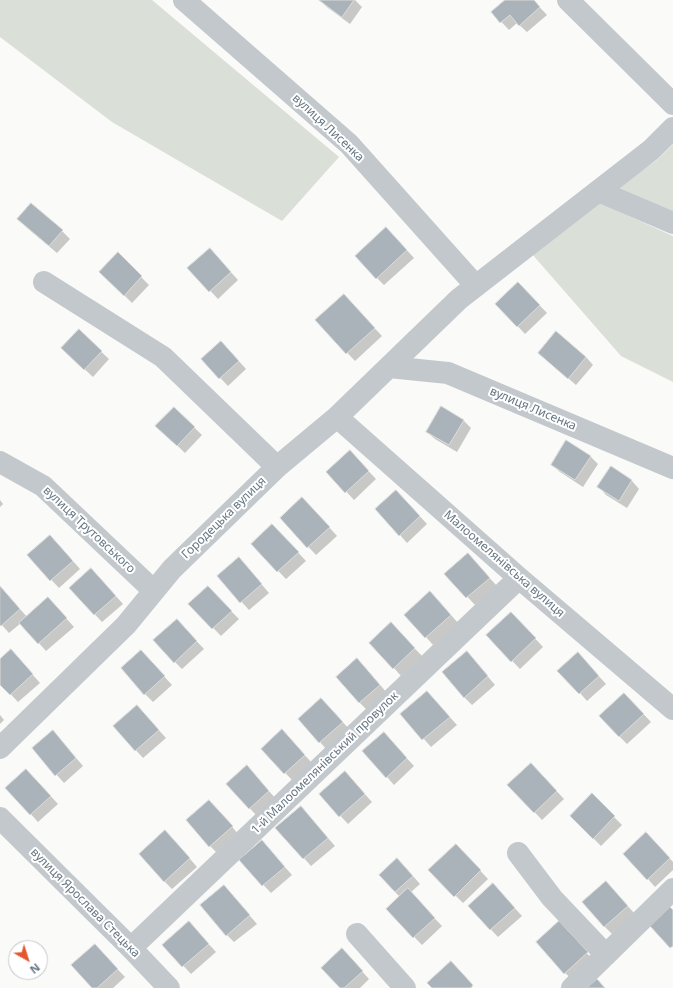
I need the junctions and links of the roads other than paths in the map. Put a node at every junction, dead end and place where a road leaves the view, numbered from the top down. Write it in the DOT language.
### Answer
graph roads {
  1 [pos="184,0"];
  2 [pos="568,0"];
  3 [pos="673,104"];
  4 [pos="673,128"];
  5 [pos="598,191"];
  6 [pos="673,224"];
  7 [pos="44,282"];
  8 [pos="468,292"];
  9 [pos="389,367"];
  10 [pos="337,417"];
  11 [pos="0,462"];
  12 [pos="277,467"];
  13 [pos="673,468"];
  14 [pos="518,578"];
  15 [pos="154,591"];
  16 [pos="673,709"];
  17 [pos="0,748"];
  18 [pos="0,818"];
  19 [pos="518,853"];
  20 [pos="673,889"];
  21 [pos="357,934"];
  22 [pos="131,948"];
  23 [pos="606,955"];
  24 [pos="169,988"];
  25 [pos="405,988"];
  26 [pos="572,988"];
  1 -- 8 [label="street, вулиця Лисенка"];
  2 -- 3 [label="street"];
  4 -- 5 [label="street, Городецька вулиця"];
  5 -- 6 [label="street"];
  5 -- 8 [label="street, Городецька вулиця"];
  7 -- 12 [label="street"];
  8 -- 9 [label="street, Городецька вулиця"];
  9 -- 10 [label="street, Городецька вулиця"];
  9 -- 13 [label="street, вулиця Лисенка"];
  10 -- 12 [label="street, Городецька вулиця"];
  10 -- 14 [label="street, Малоомелянівська вулиця"];
  11 -- 15 [label="street, вулиця Трутовського"];
  12 -- 15 [label="street, Городецька вулиця"];
  14 -- 16 [label="street, Малоомелянівська вулиця"];
  14 -- 22 [label="street, 1-й Малоомелянівський провулок"];
  15 -- 17 [label="street, Городецька вулиця"];
  18 -- 22 [label="street, вулиця Ярослава Стецька"];
  19 -- 23 [label="street"];
  20 -- 23 [label="street"];
  21 -- 25 [label="street"];
  22 -- 24 [label="street, вулиця Ярослава Стецька"];
  23 -- 26 [label="street"];
}
